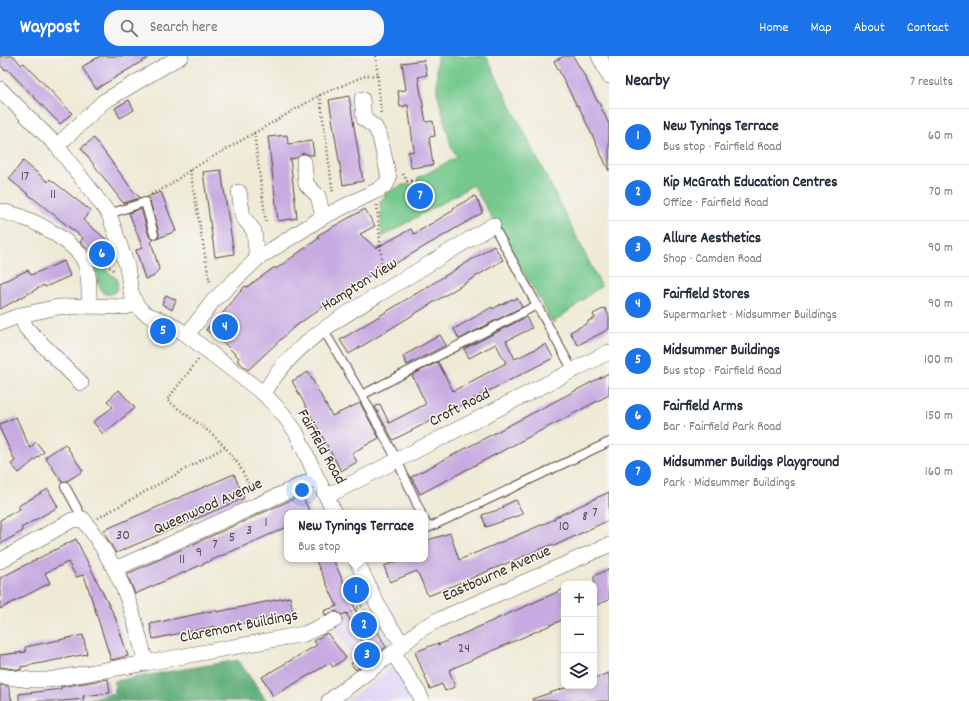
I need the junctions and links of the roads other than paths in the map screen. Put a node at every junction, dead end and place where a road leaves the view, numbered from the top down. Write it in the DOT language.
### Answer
graph roads {
  1 [pos="181,56"];
  2 [pos="599,56"];
  3 [pos="609,76"];
  4 [pos="0,89"];
  5 [pos="362,99"];
  6 [pos="57,146"];
  7 [pos="304,162"];
  8 [pos="239,192"];
  9 [pos="0,211"];
  10 [pos="109,214"];
  11 [pos="329,214"];
  12 [pos="493,225"];
  13 [pos="154,234"];
  14 [pos="257,259"];
  15 [pos="136,304"];
  16 [pos="537,304"];
  17 [pos="89,306"];
  18 [pos="21,315"];
  19 [pos="0,324"];
  20 [pos="323,329"];
  21 [pos="187,335"];
  22 [pos="609,352"];
  23 [pos="572,371"];
  24 [pos="81,383"];
  25 [pos="264,394"];
  26 [pos="362,395"];
  27 [pos="609,442"];
  28 [pos="397,460"];
  29 [pos="317,478"];
  30 [pos="65,486"];
  31 [pos="327,496"];
  32 [pos="334,510"];
  33 [pos="420,510"];
  34 [pos="85,522"];
  35 [pos="428,528"];
  36 [pos="609,545"];
  37 [pos="0,561"];
  38 [pos="357,562"];
  39 [pos="115,569"];
  40 [pos="336,620"];
  41 [pos="398,649"];
  42 [pos="146,663"];
  43 [pos="0,676"];
  44 [pos="329,701"];
  45 [pos="422,701"];
  1 -- 6 [label="street"];
  2 -- 3 [label="street"];
  4 -- 6 [label="street"];
  5 -- 11 [label="street"];
  6 -- 10 [label="street"];
  7 -- 11 [label="street"];
  8 -- 14 [label="street"];
  9 -- 17 [label="street"];
  10 -- 13 [label="lane"];
  10 -- 15 [label="street"];
  11 -- 14 [label="street"];
  12 -- 16 [label="lane"];
  12 -- 20 [label="street, Hampton View"];
  14 -- 21 [label="street"];
  15 -- 17 [label="street"];
  15 -- 21 [label="street, Fairfield Road"];
  16 -- 23 [label="lane"];
  16 -- 26 [label="lane"];
  17 -- 18 [label="street"];
  18 -- 19 [label="street"];
  18 -- 24 [label="street"];
  20 -- 25 [label="street, Hampton View"];
  20 -- 26 [label="lane"];
  21 -- 25 [label="street, Fairfield Road"];
  22 -- 23 [label="street, Croft Road"];
  23 -- 28 [label="street, Croft Road"];
  25 -- 29 [label="street, Fairfield Road"];
  26 -- 28 [label="lane"];
  27 -- 35 [label="lane"];
  28 -- 31 [label="street, Croft Road"];
  28 -- 33 [label="lane"];
  29 -- 31 [label="street, Fairfield Road"];
  29 -- 39 [label="street, Queenwood Avenue"];
  30 -- 34 [label="lane"];
  31 -- 32 [label="street, Fairfield Road"];
  34 -- 37 [label="street"];
  34 -- 39 [label="street"];
  36 -- 41 [label="street, Eastbourne Avenue"];
  38 -- 41 [label="street"];
  39 -- 42 [label="street"];
  40 -- 42 [label="street, Claremont Buildings"];
  41 -- 44 [label="street, Eastbourne Avenue"];
  41 -- 45 [label="street"];
  42 -- 43 [label="street, Claremont Buildings"];
}
